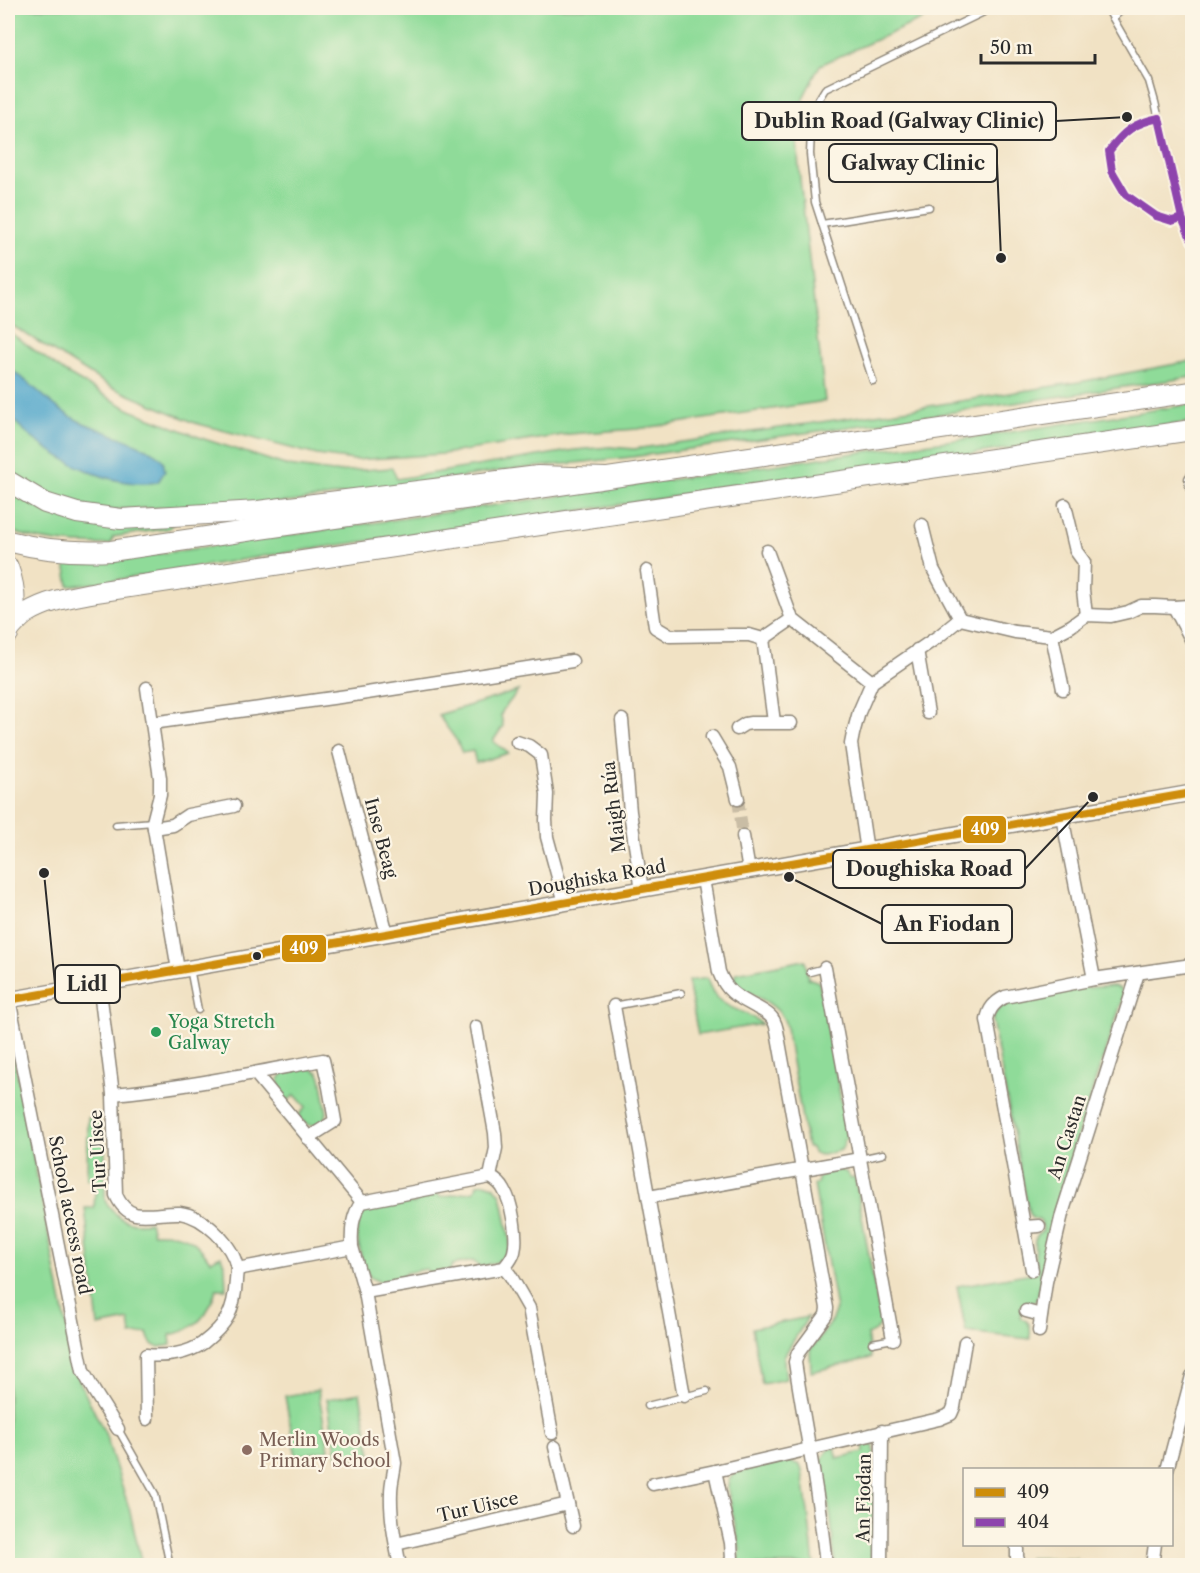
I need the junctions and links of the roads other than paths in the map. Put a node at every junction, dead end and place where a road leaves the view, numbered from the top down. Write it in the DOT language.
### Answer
graph roads {
  1 [pos="992,8"];
  2 [pos="1107,8"];
  3 [pos="1123,8"];
  4 [pos="1113,18"];
  5 [pos="1159,118"];
  6 [pos="929,207"];
  7 [pos="1182,218"];
  8 [pos="822,224"];
  9 [pos="1192,241"];
  10 [pos="873,381"];
  11 [pos="1192,392"];
  12 [pos="1192,430"];
  13 [pos="606,478"];
  14 [pos="8,481"];
  15 [pos="1065,505"];
  16 [pos="922,525"];
  17 [pos="8,541"];
  18 [pos="767,551"];
  19 [pos="8,567"];
  20 [pos="647,571"];
  21 [pos="1192,603"];
  22 [pos="1174,607"];
  23 [pos="1086,615"];
  24 [pos="792,619"];
  25 [pos="960,619"];
  26 [pos="8,632"];
  27 [pos="1052,636"];
  28 [pos="763,639"];
  29 [pos="1192,641"];
  30 [pos="917,650"];
  31 [pos="572,661"];
  32 [pos="872,682"];
  33 [pos="147,688"];
  34 [pos="1063,689"];
  35 [pos="928,713"];
  36 [pos="622,720"];
  37 [pos="774,722"];
  38 [pos="152,723"];
  39 [pos="791,723"];
  40 [pos="737,729"];
  41 [pos="712,737"];
  42 [pos="517,742"];
  43 [pos="339,751"];
  44 [pos="1192,793"];
  45 [pos="738,799"];
  46 [pos="234,806"];
  47 [pos="1062,816"];
  48 [pos="116,825"];
  49 [pos="154,825"];
  50 [pos="743,836"];
  51 [pos="867,851"];
  52 [pos="749,871"];
  53 [pos="703,879"];
  54 [pos="642,890"];
  55 [pos="565,903"];
  56 [pos="387,934"];
  57 [pos="1192,965"];
  58 [pos="825,968"];
  59 [pos="184,969"];
  60 [pos="810,972"];
  61 [pos="1138,974"];
  62 [pos="1094,979"];
  63 [pos="99,983"];
  64 [pos="681,993"];
  65 [pos="8,1000"];
  66 [pos="614,1006"];
  67 [pos="198,1010"];
  68 [pos="476,1027"];
  69 [pos="255,1073"];
  70 [pos="112,1094"];
  71 [pos="308,1138"];
  72 [pos="883,1154"];
  73 [pos="860,1159"];
  74 [pos="802,1169"];
  75 [pos="490,1178"];
  76 [pos="649,1197"];
  77 [pos="362,1202"];
  78 [pos="1039,1226"];
  79 [pos="1024,1227"];
  80 [pos="352,1247"];
  81 [pos="504,1268"];
  82 [pos="237,1269"];
  83 [pos="1032,1270"];
  84 [pos="365,1292"];
  85 [pos="1026,1311"];
  86 [pos="1041,1315"];
  87 [pos="1039,1331"];
  88 [pos="892,1339"];
  89 [pos="965,1341"];
  90 [pos="872,1343"];
  91 [pos="1192,1376"];
  92 [pos="707,1391"];
  93 [pos="684,1396"];
  94 [pos="646,1406"];
  95 [pos="147,1419"];
  96 [pos="118,1429"];
  97 [pos="882,1431"];
  98 [pos="552,1433"];
  99 [pos="555,1447"];
  100 [pos="810,1448"];
  101 [pos="1168,1468"];
  102 [pos="715,1471"];
  103 [pos="653,1484"];
  104 [pos="568,1504"];
  105 [pos="573,1526"];
  106 [pos="396,1544"];
  107 [pos="1017,1546"];
  108 [pos="1155,1546"];
  109 [pos="170,1566"];
  110 [pos="400,1566"];
  111 [pos="728,1566"];
  112 [pos="826,1566"];
  113 [pos="881,1566"];
  114 [pos="1020,1566"];
  115 [pos="1152,1566"];
  1 -- 8 [label="lane"];
  2 -- 4 [label="lane"];
  3 -- 4 [label="lane"];
  4 -- 5 [label="lane"];
  5 -- 7 [label="lane"];
  5 -- 7 [label="lane"];
  6 -- 8 [label="lane"];
  7 -- 9 [label="lane"];
  8 -- 10 [label="lane"];
  11 -- 13 [label="main road"];
  12 -- 26 [label="main road"];
  13 -- 14 [label="main road"];
  13 -- 17 [label="main road"];
  15 -- 23 [label="street"];
  16 -- 25 [label="street"];
  18 -- 24 [label="street"];
  19 -- 26 [label="main road"];
  20 -- 28 [label="street"];
  21 -- 22 [label="street"];
  22 -- 23 [label="street"];
  22 -- 29 [label="street"];
  23 -- 27 [label="street"];
  24 -- 28 [label="street"];
  24 -- 32 [label="street"];
  25 -- 27 [label="street"];
  25 -- 30 [label="street"];
  27 -- 34 [label="street"];
  28 -- 37 [label="street"];
  30 -- 32 [label="street"];
  30 -- 35 [label="street"];
  31 -- 38 [label="street"];
  32 -- 51 [label="street"];
  33 -- 38 [label="street"];
  36 -- 54 [label="street, Maigh Rúa"];
  37 -- 39 [label="street"];
  37 -- 40 [label="street"];
  38 -- 49 [label="street"];
  41 -- 45 [label="street"];
  42 -- 55 [label="street"];
  43 -- 56 [label="street, Inse Beag"];
  44 -- 47 [label="street, Doughiska Road"];
  46 -- 49 [label="street"];
  47 -- 51 [label="street, Doughiska Road"];
  47 -- 62 [label="street"];
  48 -- 49 [label="lane"];
  49 -- 59 [label="street"];
  50 -- 52 [label="street"];
  51 -- 52 [label="street, Doughiska Road"];
  52 -- 53 [label="street, Doughiska Road"];
  53 -- 54 [label="street, Doughiska Road"];
  53 -- 74 [label="street"];
  54 -- 55 [label="street, Doughiska Road"];
  55 -- 56 [label="street, Doughiska Road"];
  56 -- 59 [label="street, Doughiska Road"];
  57 -- 61 [label="street"];
  58 -- 60 [label="lane"];
  58 -- 73 [label="street"];
  59 -- 63 [label="street, Doughiska Road"];
  59 -- 67 [label="lane"];
  61 -- 62 [label="street"];
  61 -- 86 [label="street, An Castan"];
  62 -- 79 [label="street"];
  63 -- 65 [label="street, Doughiska Road"];
  63 -- 70 [label="street, Tur Uisce"];
  64 -- 66 [label="lane"];
  65 -- 96 [label="street, School access road"];
  66 -- 76 [label="street"];
  68 -- 75 [label="street"];
  69 -- 70 [label="street, Tur Uisce"];
  69 -- 71 [label="street"];
  69 -- 71 [label="street, Tur Uisce"];
  70 -- 82 [label="street, Tur Uisce"];
  71 -- 77 [label="street"];
  72 -- 73 [label="lane"];
  73 -- 74 [label="street"];
  73 -- 88 [label="street"];
  74 -- 76 [label="street"];
  74 -- 100 [label="street"];
  75 -- 77 [label="street"];
  75 -- 81 [label="street"];
  76 -- 93 [label="street"];
  77 -- 80 [label="street"];
  78 -- 79 [label="street"];
  79 -- 83 [label="street"];
  80 -- 82 [label="street"];
  80 -- 84 [label="street"];
  81 -- 84 [label="street"];
  81 -- 98 [label="street"];
  82 -- 95 [label="street, Tur Uisce"];
  84 -- 106 [label="street"];
  85 -- 86 [label="street"];
  86 -- 87 [label="street, An Castan"];
  88 -- 90 [label="lane"];
  89 -- 97 [label="street, An Fiodan"];
  91 -- 101 [label="street"];
  92 -- 93 [label="lane"];
  93 -- 94 [label="lane"];
  96 -- 109 [label="lane"];
  97 -- 100 [label="street, An Fiodan"];
  97 -- 113 [label="street, An Fiodan"];
  99 -- 104 [label="street"];
  100 -- 102 [label="street, An Fiodan"];
  100 -- 112 [label="street"];
  102 -- 103 [label="street, An Fiodan"];
  102 -- 111 [label="street"];
  104 -- 105 [label="street"];
  104 -- 106 [label="street, Tur Uisce"];
  106 -- 110 [label="street"];
  107 -- 114 [label="street"];
  108 -- 115 [label="street"];
}
